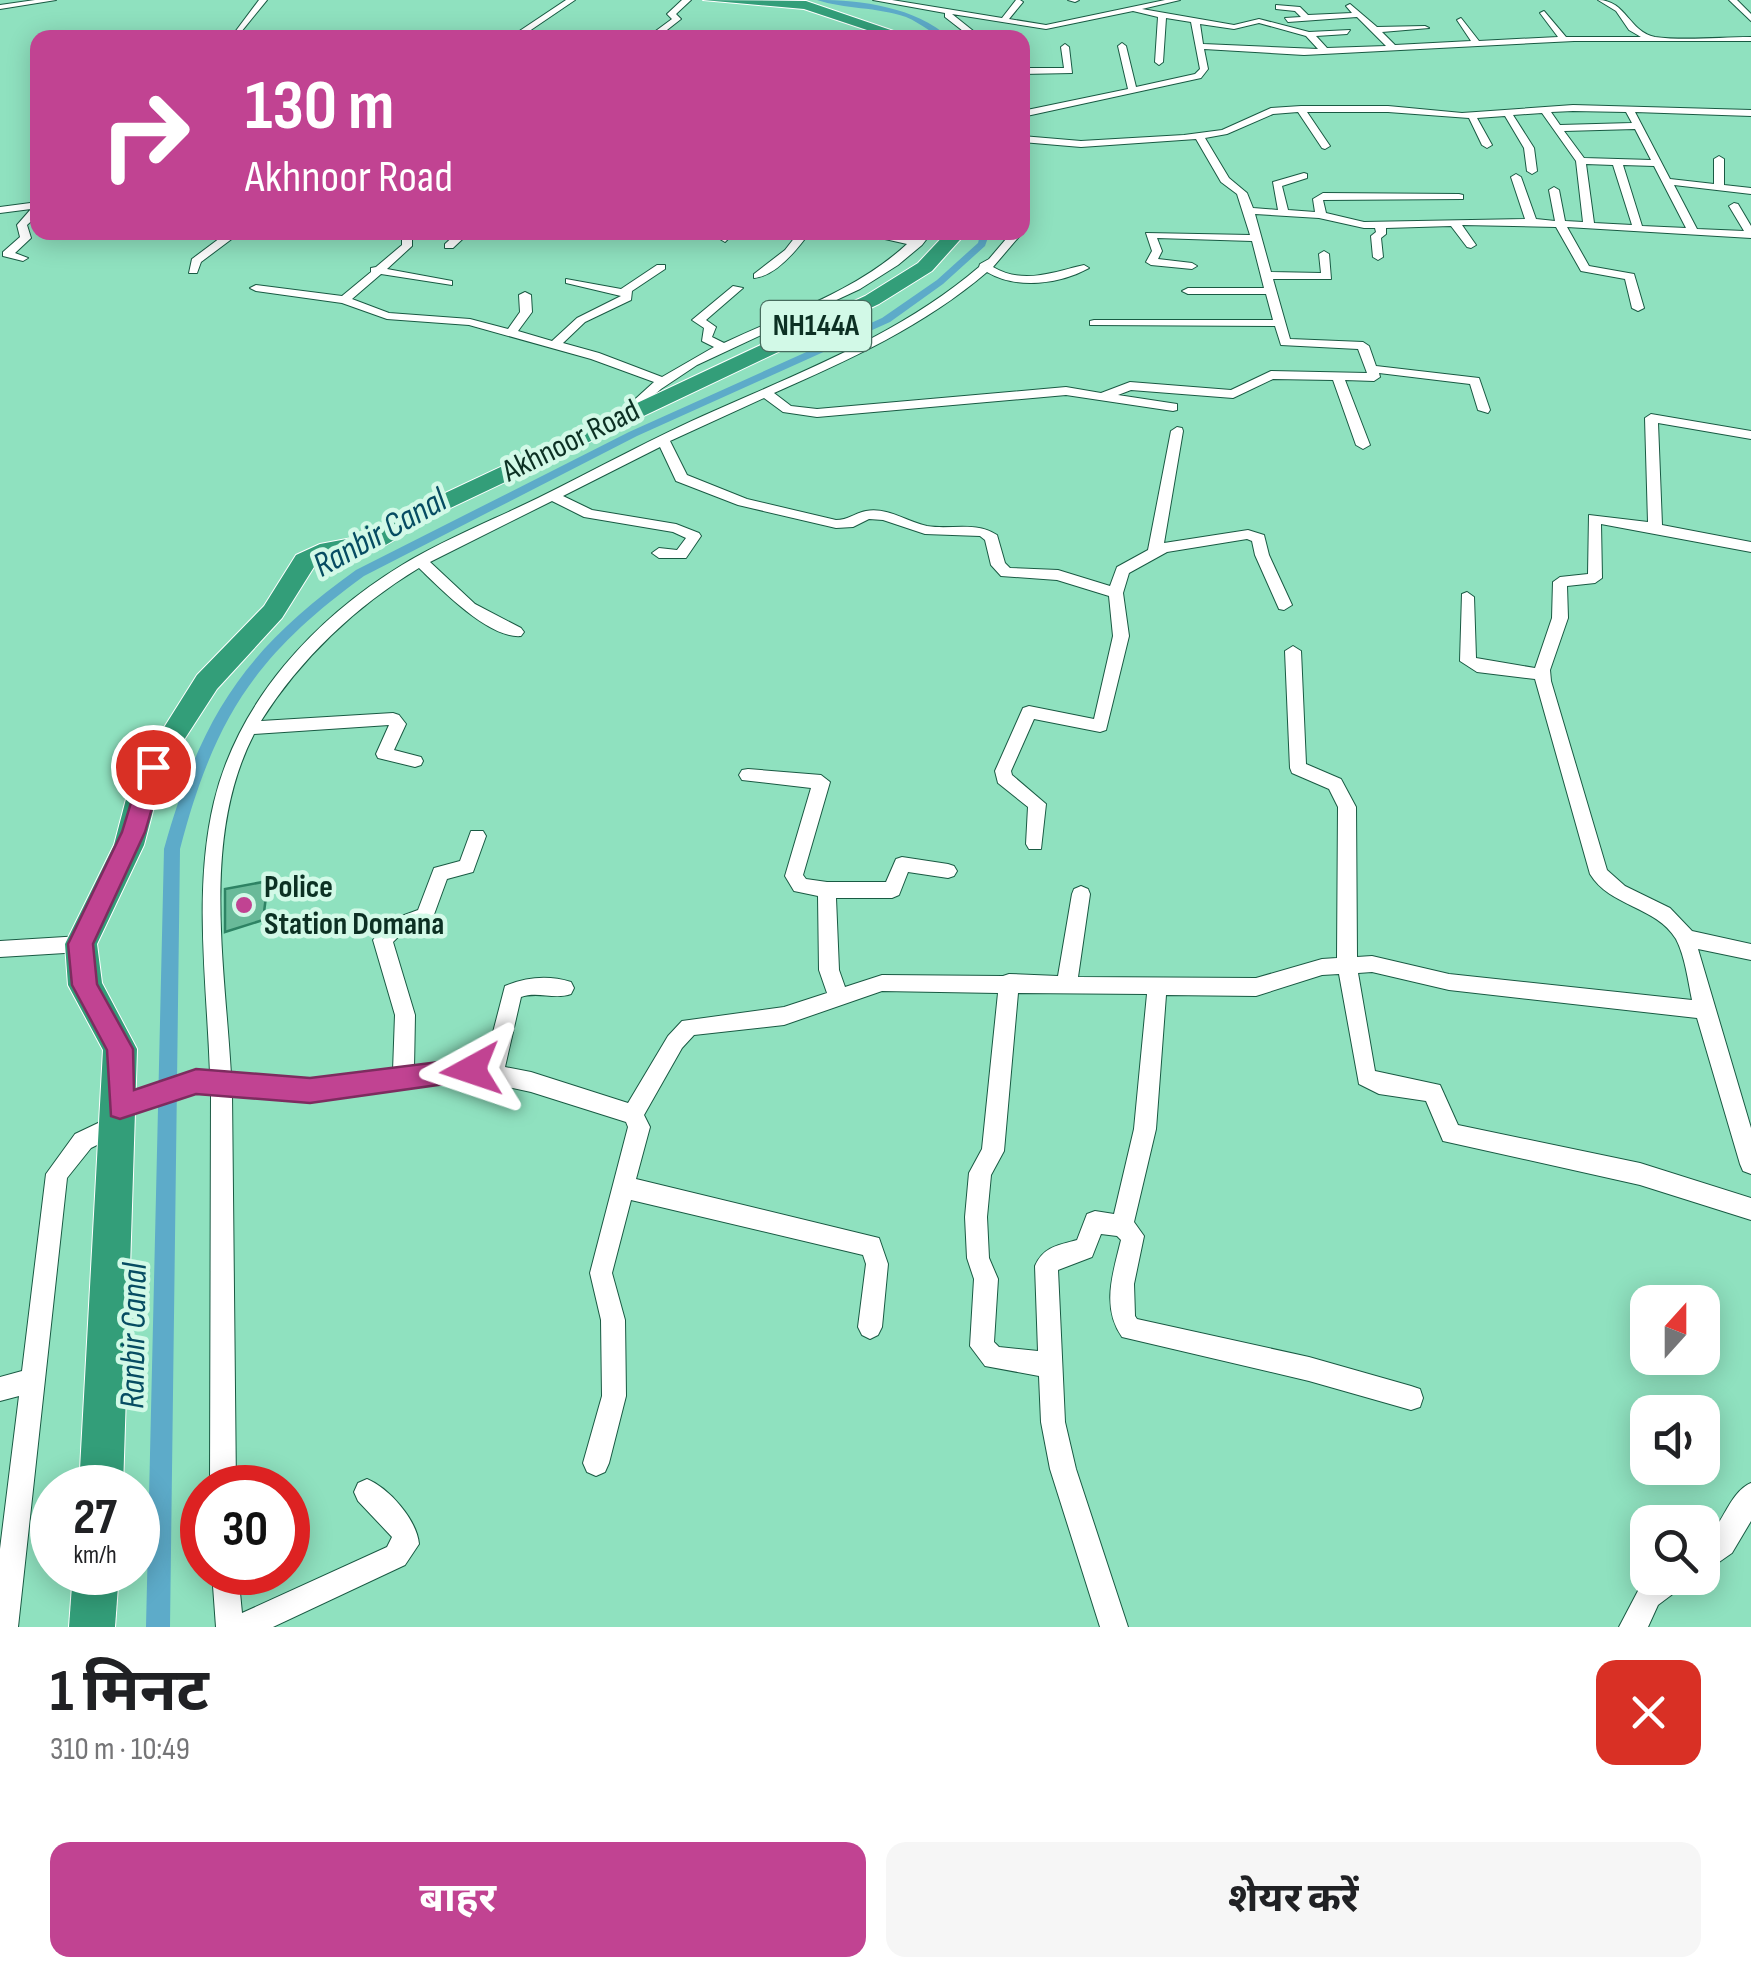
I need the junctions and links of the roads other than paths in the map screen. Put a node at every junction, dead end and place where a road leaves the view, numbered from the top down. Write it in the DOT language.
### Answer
graph roads {
  1 [pos="52,0"];
  2 [pos="263,0"];
  3 [pos="571,0"];
  4 [pos="687,0"];
  5 [pos="710,0"];
  6 [pos="754,0"];
  7 [pos="877,0"];
  8 [pos="937,0"];
  9 [pos="1100,0"];
  10 [pos="1176,0"];
  11 [pos="1602,0"];
  12 [pos="1732,0"];
  13 [pos="1019,2"];
  14 [pos="1277,4"];
  15 [pos="1350,6"];
  16 [pos="0,7"];
  17 [pos="814,7"];
  18 [pos="903,8"];
  19 [pos="1134,10"];
  20 [pos="944,12"];
  21 [pos="1544,13"];
  22 [pos="1114,14"];
  23 [pos="1359,15"];
  24 [pos="1162,17"];
  25 [pos="1306,17"];
  26 [pos="1751,19"];
  27 [pos="1461,20"];
  28 [pos="1004,21"];
  29 [pos="1196,21"];
  30 [pos="1286,24"];
  31 [pos="238,30"];
  32 [pos="525,30"];
  33 [pos="663,30"];
  34 [pos="883,30"];
  35 [pos="968,30"];
  36 [pos="1375,30"];
  37 [pos="1347,32"];
  38 [pos="1309,34"];
  39 [pos="1648,38"];
  40 [pos="1563,39"];
  41 [pos="1751,39"];
  42 [pos="1477,45"];
  43 [pos="1122,46"];
  44 [pos="1200,46"];
  45 [pos="1436,46"];
  46 [pos="1065,47"];
  47 [pos="1392,47"];
  48 [pos="1326,51"];
  49 [pos="1030,72"];
  50 [pos="1168,84"];
  51 [pos="1133,92"];
  52 [pos="1301,109"];
  53 [pos="1544,109"];
  54 [pos="1630,111"];
  55 [pos="1030,112"];
  56 [pos="1507,112"];
  57 [pos="1751,113"];
  58 [pos="1472,116"];
  59 [pos="1636,126"];
  60 [pos="1558,128"];
  61 [pos="1199,136"];
  62 [pos="1642,138"];
  63 [pos="1030,140"];
  64 [pos="1566,140"];
  65 [pos="1486,145"];
  66 [pos="1325,146"];
  67 [pos="1719,159"];
  68 [pos="1581,162"];
  69 [pos="1618,162"];
  70 [pos="1656,163"];
  71 [pos="1532,170"];
  72 [pos="1304,176"];
  73 [pos="1516,178"];
  74 [pos="1666,181"];
  75 [pos="1719,187"];
  76 [pos="1554,190"];
  77 [pos="1751,191"];
  78 [pos="1459,197"];
  79 [pos="1734,206"];
  80 [pos="30,208"];
  81 [pos="0,210"];
  82 [pos="1249,211"];
  83 [pos="1284,213"];
  84 [pos="30,216"];
  85 [pos="1321,216"];
  86 [pos="1454,222"];
  87 [pos="1532,223"];
  88 [pos="1380,225"];
  89 [pos="1562,226"];
  90 [pos="1589,227"];
  91 [pos="1638,228"];
  92 [pos="1693,231"];
  93 [pos="1257,238"];
  94 [pos="225,240"];
  95 [pos="407,240"];
  96 [pos="456,240"];
  97 [pos="797,240"];
  98 [pos="919,240"];
  99 [pos="933,240"];
  100 [pos="951,240"];
  101 [pos="1010,240"];
  102 [pos="1471,245"];
  103 [pos="449,246"];
  104 [pos="1324,254"];
  105 [pos="1378,256"];
  106 [pos="23,258"];
  107 [pos="984,266"];
  108 [pos="1192,266"];
  109 [pos="661,267"];
  110 [pos="1084,268"];
  111 [pos="375,270"];
  112 [pos="193,271"];
  113 [pos="1267,274"];
  114 [pos="758,276"];
  115 [pos="570,281"];
  116 [pos="448,283"];
  117 [pos="256,288"];
  118 [pos="737,288"];
  119 [pos="1188,291"];
  120 [pos="625,292"];
  121 [pos="1272,292"];
  122 [pos="524,295"];
  123 [pos="344,300"];
  124 [pos="1638,308"];
  125 [pos="1094,323"];
  126 [pos="1280,323"];
  127 [pos="511,334"];
  128 [pos="554,345"];
  129 [pos="727,349"];
  130 [pos="1372,369"];
  131 [pos="1338,378"];
  132 [pos="662,390"];
  133 [pos="764,392"];
  134 [pos="1104,397"];
  135 [pos="1173,407"];
  136 [pos="1484,410"];
  137 [pos="1178,432"];
  138 [pos="1751,435"];
  139 [pos="663,440"];
  140 [pos="1363,445"];
  141 [pos="552,496"];
  142 [pos="1656,528"];
  143 [pos="1751,547"];
  144 [pos="1155,551"];
  145 [pos="659,553"];
  146 [pos="421,562"];
  147 [pos="1116,593"];
  148 [pos="1467,597"];
  149 [pos="1284,606"];
  150 [pos="516,632"];
  151 [pos="1292,651"];
  152 [pos="1542,674"];
  153 [pos="252,728"];
  154 [pos="415,761"];
  155 [pos="748,774"];
  156 [pos="477,836"];
  157 [pos="1034,844"];
  158 [pos="948,871"];
  159 [pos="826,890"];
  160 [pos="1081,894"];
  161 [pos="1686,938"];
  162 [pos="80,944"];
  163 [pos="0,949"];
  164 [pos="1751,952"];
  165 [pos="1347,964"];
  166 [pos="1009,982"];
  167 [pos="1068,984"];
  168 [pos="564,988"];
  169 [pos="1157,988"];
  170 [pos="838,996"];
  171 [pos="1705,1010"];
  172 [pos="493,1073"];
  173 [pos="403,1077"];
  174 [pos="220,1081"];
  175 [pos="633,1114"];
  176 [pos="120,1115"];
  177 [pos="1751,1164"];
  178 [pos="624,1187"];
  179 [pos="1751,1210"];
  180 [pos="1122,1226"];
  181 [pos="870,1327"];
  182 [pos="1050,1365"];
  183 [pos="32,1381"];
  184 [pos="0,1389"];
  185 [pos="1411,1398"];
  186 [pos="596,1464"];
  187 [pos="101,1465"];
  188 [pos="223,1465"];
  189 [pos="367,1492"];
  190 [pos="1751,1496"];
  191 [pos="1720,1546"];
  192 [pos="94,1595"];
  193 [pos="227,1595"];
  194 [pos="1650,1595"];
  195 [pos="4,1627"];
  196 [pos="92,1627"];
  197 [pos="230,1627"];
  198 [pos="243,1627"];
  199 [pos="1114,1627"];
  200 [pos="1633,1627"];
  1 -- 16 [label="street"];
  2 -- 31 [label="street"];
  3 -- 32 [label="street"];
  4 -- 33 [label="street"];
  5 -- 17 [label="highway"];
  6 -- 17 [label="highway"];
  7 -- 18 [label="street"];
  8 -- 18 [label="street"];
  9 -- 22 [label="street"];
  10 -- 19 [label="street"];
  11 -- 39 [label="street"];
  12 -- 26 [label="street"];
  13 -- 28 [label="street"];
  14 -- 25 [label="street"];
  14 -- 30 [label="street"];
  15 -- 23 [label="street"];
  17 -- 34 [label="highway"];
  18 -- 20 [label="street"];
  19 -- 22 [label="street"];
  19 -- 24 [label="street"];
  20 -- 28 [label="street"];
  20 -- 35 [label="street"];
  21 -- 40 [label="street"];
  22 -- 28 [label="street"];
  23 -- 25 [label="street"];
  23 -- 36 [label="street"];
  24 -- 29 [label="street"];
  24 -- 50 [label="street"];
  25 -- 30 [label="street"];
  27 -- 42 [label="street"];
  29 -- 30 [label="street"];
  29 -- 44 [label="street"];
  30 -- 38 [label="street"];
  36 -- 45 [label="street"];
  36 -- 47 [label="street"];
  37 -- 38 [label="street"];
  38 -- 48 [label="street"];
  39 -- 40 [label="street"];
  39 -- 41 [label="street"];
  40 -- 42 [label="street"];
  42 -- 45 [label="street"];
  43 -- 51 [label="street"];
  44 -- 48 [label="street"];
  44 -- 50 [label="street"];
  45 -- 47 [label="street"];
  46 -- 49 [label="street"];
  47 -- 48 [label="street"];
  50 -- 51 [label="street"];
  51 -- 55 [label="street"];
  52 -- 58 [label="street"];
  52 -- 61 [label="street"];
  52 -- 66 [label="street"];
  53 -- 54 [label="street"];
  53 -- 56 [label="street"];
  53 -- 60 [label="street"];
  54 -- 57 [label="street"];
  54 -- 59 [label="street"];
  56 -- 58 [label="street"];
  56 -- 71 [label="street"];
  58 -- 65 [label="street"];
  59 -- 60 [label="street"];
  59 -- 62 [label="street"];
  60 -- 64 [label="street"];
  61 -- 63 [label="street"];
  61 -- 82 [label="street"];
  62 -- 64 [label="street"];
  62 -- 70 [label="street"];
  64 -- 68 [label="street"];
  67 -- 75 [label="street"];
  68 -- 69 [label="street"];
  68 -- 90 [label="street"];
  69 -- 70 [label="street"];
  69 -- 91 [label="street"];
  70 -- 74 [label="street"];
  72 -- 83 [label="street"];
  73 -- 87 [label="street"];
  74 -- 75 [label="street"];
  74 -- 92 [label="street"];
  75 -- 77 [label="street"];
  76 -- 89 [label="street"];
  78 -- 85 [label="street"];
  79 -- 92 [label="street"];
  80 -- 81 [label="street"];
  82 -- 83 [label="street"];
  82 -- 93 [label="street"];
  83 -- 85 [label="street"];
  84 -- 106 [label="street"];
  85 -- 88 [label="street"];
  86 -- 87 [label="street"];
  86 -- 88 [label="street"];
  86 -- 102 [label="street"];
  87 -- 89 [label="street"];
  88 -- 105 [label="street"];
  89 -- 90 [label="street"];
  89 -- 124 [label="street"];
  90 -- 91 [label="street"];
  91 -- 92 [label="street"];
  93 -- 108 [label="street"];
  93 -- 113 [label="street"];
  94 -- 112 [label="street"];
  95 -- 111 [label="street"];
  96 -- 103 [label="street"];
  97 -- 114 [label="street"];
  98 -- 129 [label="street"];
  99 -- 132 [label="highway, Akhnoor Road / NH144A"];
  100 -- 132 [label="highway, Akhnoor Road / NH144A"];
  101 -- 107 [label="street"];
  104 -- 113 [label="street"];
  107 -- 110 [label="street"];
  107 -- 133 [label="street"];
  109 -- 120 [label="street"];
  111 -- 116 [label="street"];
  111 -- 123 [label="street"];
  113 -- 121 [label="street"];
  115 -- 120 [label="street"];
  117 -- 123 [label="street"];
  118 -- 129 [label="street"];
  119 -- 121 [label="street"];
  120 -- 128 [label="street"];
  121 -- 126 [label="street"];
  122 -- 127 [label="street"];
  123 -- 127 [label="street"];
  125 -- 126 [label="street"];
  126 -- 130 [label="street"];
  127 -- 128 [label="street"];
  128 -- 132 [label="street"];
  129 -- 132 [label="street"];
  130 -- 131 [label="street"];
  130 -- 136 [label="street"];
  131 -- 134 [label="street"];
  131 -- 140 [label="street"];
  132 -- 162 [label="highway, Akhnoor Road / NH144A"];
  133 -- 134 [label="street"];
  133 -- 139 [label="street"];
  134 -- 135 [label="street"];
  137 -- 144 [label="street"];
  138 -- 142 [label="street"];
  139 -- 141 [label="street"];
  139 -- 147 [label="street"];
  141 -- 145 [label="street"];
  141 -- 146 [label="street"];
  142 -- 143 [label="street"];
  142 -- 152 [label="street"];
  144 -- 147 [label="street"];
  144 -- 149 [label="street"];
  146 -- 150 [label="street"];
  146 -- 153 [label="street"];
  147 -- 157 [label="street"];
  148 -- 152 [label="street"];
  151 -- 165 [label="street"];
  152 -- 161 [label="street"];
  153 -- 154 [label="street"];
  153 -- 174 [label="street"];
  155 -- 159 [label="street"];
  156 -- 173 [label="street"];
  158 -- 159 [label="street"];
  159 -- 170 [label="street"];
  160 -- 167 [label="street"];
  161 -- 164 [label="street"];
  161 -- 171 [label="street"];
  162 -- 163 [label="street"];
  162 -- 176 [label="highway"];
  165 -- 169 [label="street"];
  165 -- 171 [label="street"];
  165 -- 179 [label="street"];
  166 -- 167 [label="street"];
  166 -- 170 [label="street"];
  166 -- 182 [label="street"];
  167 -- 169 [label="street"];
  168 -- 172 [label="street"];
  169 -- 180 [label="street"];
  170 -- 175 [label="street"];
  171 -- 177 [label="street"];
  172 -- 173 [label="street"];
  172 -- 175 [label="street"];
  173 -- 174 [label="street"];
  174 -- 176 [label="street"];
  174 -- 188 [label="street"];
  175 -- 178 [label="street"];
  176 -- 183 [label="street"];
  176 -- 187 [label="highway"];
  178 -- 181 [label="street"];
  178 -- 186 [label="street"];
  180 -- 182 [label="street"];
  180 -- 185 [label="street"];
  182 -- 199 [label="street"];
  183 -- 184 [label="street"];
  183 -- 195 [label="street"];
  189 -- 198 [label="street"];
  190 -- 191 [label="street"];
  192 -- 196 [label="highway"];
  193 -- 197 [label="street"];
  194 -- 200 [label="street"];
}
